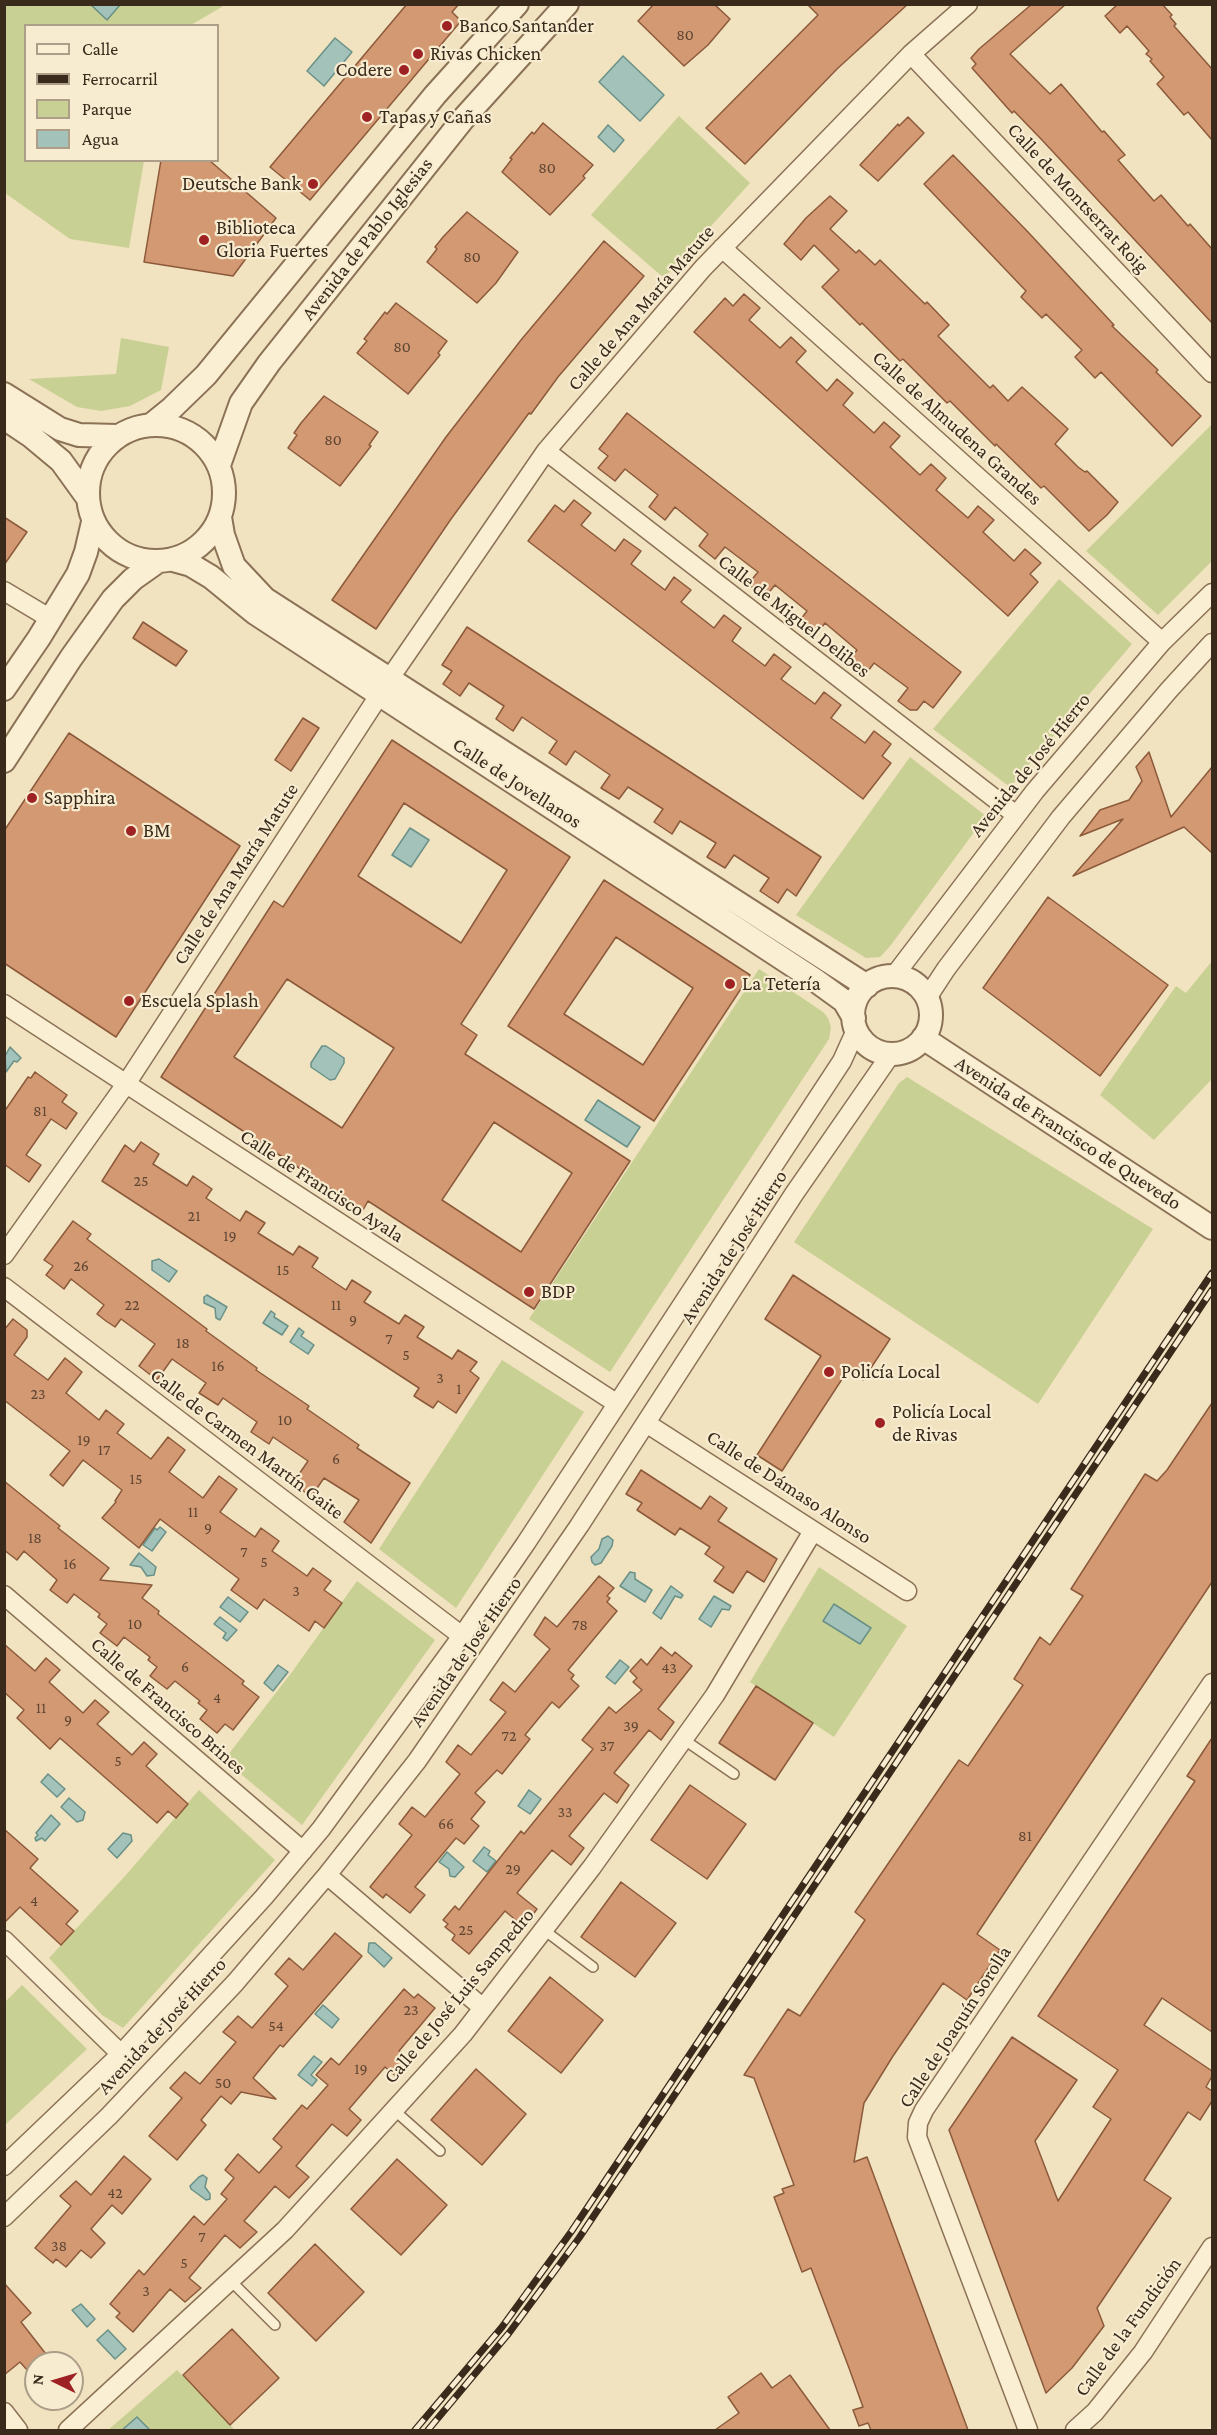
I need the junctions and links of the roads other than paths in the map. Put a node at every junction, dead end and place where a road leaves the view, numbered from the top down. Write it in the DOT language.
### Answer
graph roads {
  1 [pos="567,4"];
  2 [pos="968,4"];
  3 [pos="505,8"];
  4 [pos="911,54"];
  5 [pos="722,248"];
  6 [pos="1212,373"];
  7 [pos="4,394"];
  8 [pos="4,418"];
  9 [pos="151,425"];
  10 [pos="118,436"];
  11 [pos="546,451"];
  12 [pos="219,465"];
  13 [pos="87,497"];
  14 [pos="220,517"];
  15 [pos="93,522"];
  16 [pos="165,561"];
  17 [pos="4,591"];
  18 [pos="1212,592"];
  19 [pos="51,619"];
  20 [pos="1162,642"];
  21 [pos="1212,643"];
  22 [pos="385,686"];
  23 [pos="4,689"];
  24 [pos="4,761"];
  25 [pos="1016,816"];
  26 [pos="894,976"];
  27 [pos="867,986"];
  28 [pos="927,998"];
  29 [pos="4,1004"];
  30 [pos="855,1024"];
  31 [pos="923,1038"];
  32 [pos="891,1054"];
  33 [pos="126,1084"];
  34 [pos="1212,1228"];
  35 [pos="4,1254"];
  36 [pos="4,1287"];
  37 [pos="616,1403"];
  38 [pos="646,1423"];
  39 [pos="813,1530"];
  40 [pos="907,1591"];
  41 [pos="4,1595"];
  42 [pos="462,1636"];
  43 [pos="1212,1683"];
  44 [pos="683,1739"];
  45 [pos="734,1774"];
  46 [pos="303,1851"];
  47 [pos="327,1875"];
  48 [pos="544,1930"];
  49 [pos="4,1940"];
  50 [pos="593,1967"];
  51 [pos="483,2008"];
  52 [pos="121,2054"];
  53 [pos="394,2110"];
  54 [pos="440,2151"];
  55 [pos="4,2166"];
  56 [pos="4,2217"];
  57 [pos="1212,2247"];
  58 [pos="230,2280"];
  59 [pos="275,2325"];
  60 [pos="4,2412"];
  61 [pos="18,2430"];
  62 [pos="68,2430"];
  63 [pos="1028,2430"];
  64 [pos="1075,2430"];
  1 -- 12 [label="street, Avenida de Pablo Iglesias"];
  2 -- 4 [label="street, Calle de Ana María Matute"];
  3 -- 9 [label="street, Avenida de Pablo Iglesias"];
  4 -- 5 [label="street, Calle de Ana María Matute"];
  4 -- 6 [label="street, Calle de Montserrat Roig"];
  5 -- 11 [label="street, Calle de Ana María Matute"];
  5 -- 20 [label="street, Calle de Almudena Grandes"];
  7 -- 10 [label="street"];
  8 -- 13 [label="street"];
  9 -- 10 [label="street"];
  9 -- 12 [label="street"];
  10 -- 13 [label="street"];
  11 -- 22 [label="street, Calle de Ana María Matute"];
  11 -- 25 [label="street, Calle de Miguel Delibes"];
  12 -- 14 [label="street"];
  13 -- 15 [label="street"];
  14 -- 16 [label="street"];
  14 -- 22 [label="street, Calle de Jovellanos"];
  15 -- 16 [label="street"];
  15 -- 19 [label="street"];
  16 -- 22 [label="street, Calle de Jovellanos"];
  16 -- 24 [label="street"];
  17 -- 19 [label="street"];
  18 -- 20 [label="street, Avenida de José Hierro"];
  19 -- 23 [label="street"];
  20 -- 25 [label="street, Avenida de José Hierro"];
  21 -- 28 [label="street"];
  22 -- 27 [label="street, Calle de Jovellanos"];
  22 -- 30 [label="street, Calle de Jovellanos"];
  22 -- 33 [label="street, Calle de Ana María Matute"];
  25 -- 26 [label="street, Avenida de José Hierro"];
  26 -- 27 [label="street"];
  26 -- 28 [label="street"];
  27 -- 30 [label="street"];
  28 -- 31 [label="street"];
  29 -- 33 [label="street, Calle de Francisco Ayala"];
  30 -- 32 [label="street"];
  30 -- 37 [label="street, Avenida de José Hierro"];
  31 -- 32 [label="street"];
  31 -- 34 [label="street, Avenida de Francisco de Quevedo"];
  32 -- 38 [label="street, Avenida de José Hierro"];
  33 -- 35 [label="street, Calle de Ana María Matute"];
  33 -- 37 [label="street, Calle de Francisco Ayala"];
  36 -- 42 [label="street, Calle de Carmen Martín Gaite"];
  37 -- 42 [label="street, Avenida de José Hierro"];
  38 -- 39 [label="street, Calle de Dámaso Alonso"];
  38 -- 47 [label="street, Avenida de José Hierro"];
  39 -- 40 [label="street, Calle de Dámaso Alonso"];
  39 -- 44 [label="street, Calle de José Luis Sampedro"];
  41 -- 46 [label="street, Calle de Francisco Brines"];
  42 -- 46 [label="street, Avenida de José Hierro"];
  43 -- 63 [label="street, Calle de Joaquín Sorolla"];
  44 -- 45 [label="lane"];
  44 -- 48 [label="street, Calle de José Luis Sampedro"];
  46 -- 52 [label="street, Avenida de José Hierro"];
  47 -- 51 [label="street"];
  47 -- 56 [label="street, Avenida de José Hierro"];
  48 -- 50 [label="lane"];
  48 -- 51 [label="street, Calle de José Luis Sampedro"];
  49 -- 52 [label="street"];
  51 -- 53 [label="street, Calle de José Luis Sampedro"];
  52 -- 55 [label="street, Avenida de José Hierro"];
  53 -- 54 [label="lane"];
  53 -- 58 [label="street, Calle de José Luis Sampedro"];
  57 -- 64 [label="street, Calle de la Fundición"];
  58 -- 59 [label="lane"];
  58 -- 62 [label="street, Calle de José Luis Sampedro"];
  60 -- 61 [label="street"];
}
